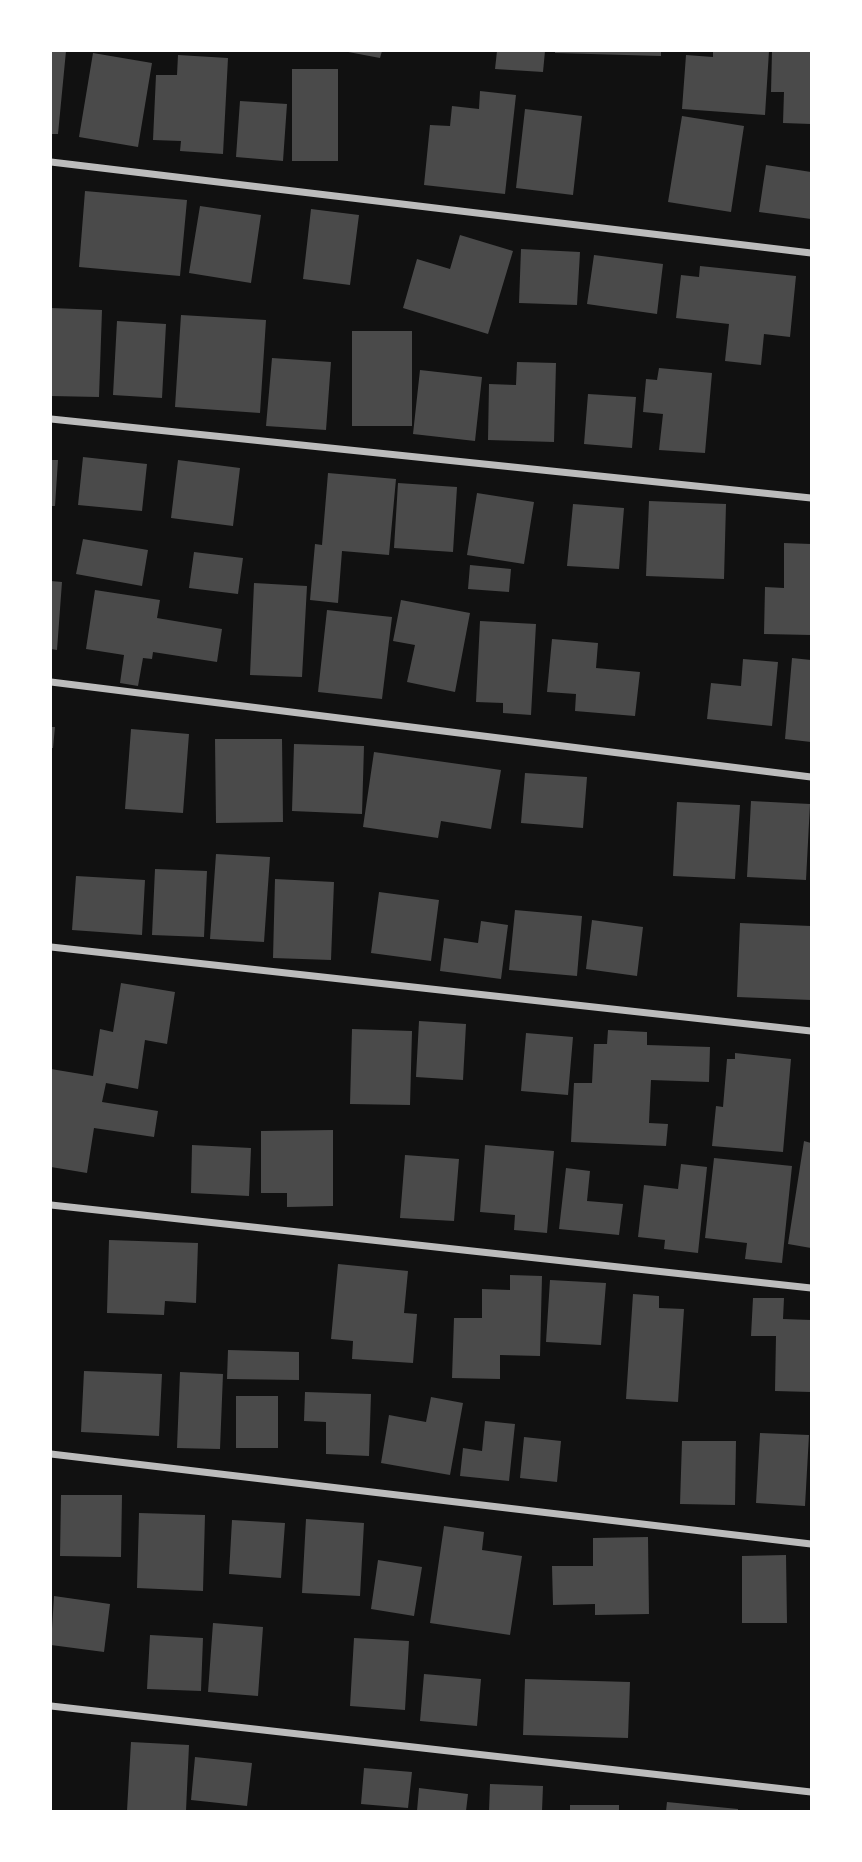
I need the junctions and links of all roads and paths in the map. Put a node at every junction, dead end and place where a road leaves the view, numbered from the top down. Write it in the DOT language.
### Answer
graph roads {
  1 [pos="51,162"];
  2 [pos="811,253"];
  3 [pos="51,419"];
  4 [pos="811,498"];
  5 [pos="51,682"];
  6 [pos="811,777"];
  7 [pos="51,947"];
  8 [pos="811,1031"];
  9 [pos="51,1205"];
  10 [pos="811,1288"];
  11 [pos="51,1454"];
  12 [pos="811,1544"];
  13 [pos="51,1706"];
  14 [pos="811,1791"];
  1 -- 2 [label="street"];
  3 -- 4 [label="street"];
  5 -- 6 [label="street"];
  7 -- 8 [label="street"];
  9 -- 10 [label="street"];
  11 -- 12 [label="street"];
  13 -- 14 [label="street"];
}
